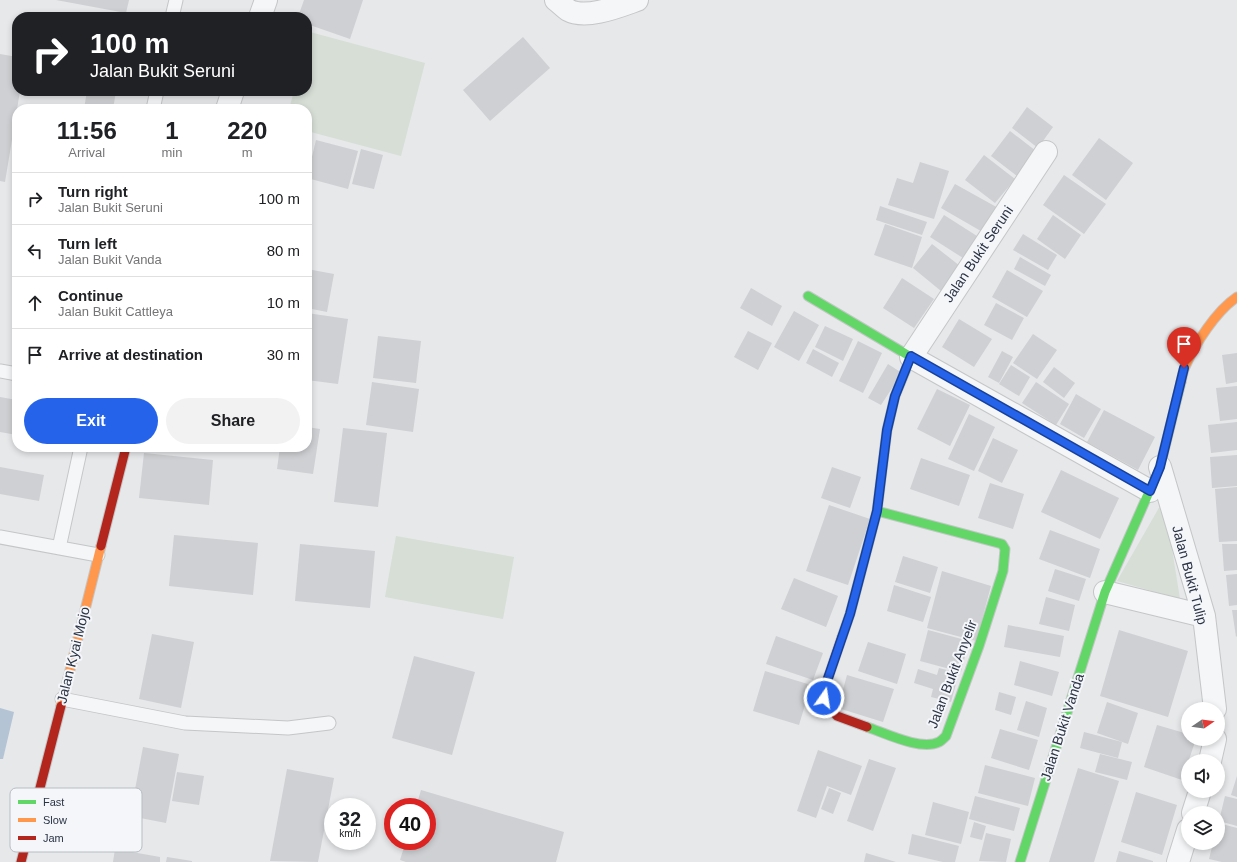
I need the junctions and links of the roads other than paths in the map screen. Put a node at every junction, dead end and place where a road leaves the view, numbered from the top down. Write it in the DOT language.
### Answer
graph roads {
  1 [pos="176,0"];
  2 [pos="266,0"];
  3 [pos="556,0"];
  4 [pos="637,0"];
  5 [pos="173,12"];
  6 [pos="262,12"];
  7 [pos="1046,152"];
  8 [pos="808,296"];
  9 [pos="1237,297"];
  10 [pos="911,356"];
  11 [pos="0,371"];
  12 [pos="12,373"];
  13 [pos="80,452"];
  14 [pos="125,452"];
  15 [pos="1160,467"];
  16 [pos="1150,491"];
  17 [pos="877,511"];
  18 [pos="0,536"];
  19 [pos="59,548"];
  20 [pos="98,555"];
  21 [pos="1105,592"];
  22 [pos="1204,616"];
  23 [pos="62,700"];
  24 [pos="1214,702"];
  25 [pos="329,723"];
  26 [pos="40,788"];
  27 [pos="1182,850"];
  28 [pos="24,852"];
  29 [pos="21,862"];
  30 [pos="1020,862"];
  31 [pos="1178,862"];
  1 -- 5 [label="lane"];
  2 -- 6 [label="street"];
  3 -- 4 [label="street"];
  7 -- 10 [label="street, Jalan Bukit Seruni"];
  8 -- 10 [label="street"];
  9 -- 15 [label="street, Jalan Bukit Vanda"];
  10 -- 16 [label="street"];
  10 -- 17 [label="street, Jalan Bukit Anyelir"];
  11 -- 12 [label="lane"];
  13 -- 19 [label="lane"];
  14 -- 20 [label="street, Jalan Kyai Mojo"];
  15 -- 16 [label="street, Jalan Bukit Vanda"];
  15 -- 22 [label="street, Jalan Bukit Tulip"];
  16 -- 21 [label="street, Jalan Bukit Vanda"];
  17 -- 17 [label="street, Jalan Bukit Anyelir"];
  18 -- 19 [label="lane"];
  19 -- 20 [label="lane"];
  20 -- 23 [label="street, Jalan Kyai Mojo"];
  21 -- 22 [label="street"];
  21 -- 30 [label="street, Jalan Bukit Vanda"];
  22 -- 24 [label="street, Jalan Bukit Tulip"];
  23 -- 25 [label="lane"];
  23 -- 26 [label="street, Jalan Kyai Mojo"];
  27 -- 31 [label="street"];
  28 -- 29 [label="street, Jalan Kyai Mojo"];
}
